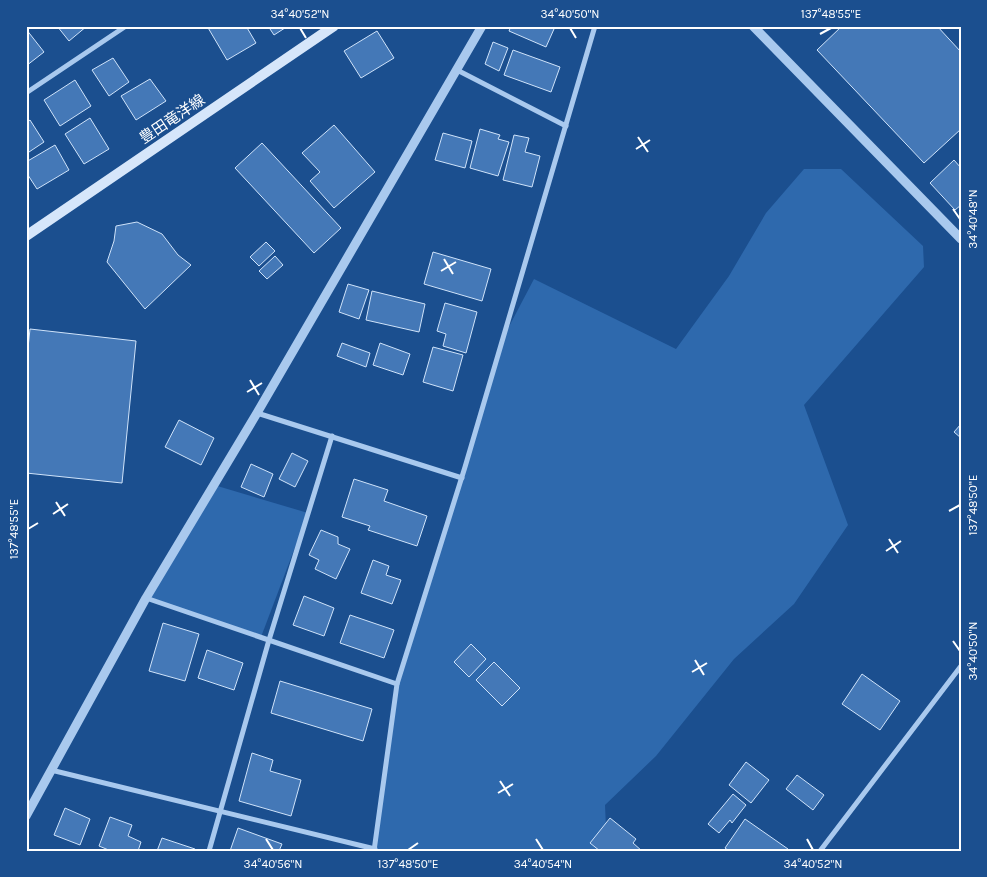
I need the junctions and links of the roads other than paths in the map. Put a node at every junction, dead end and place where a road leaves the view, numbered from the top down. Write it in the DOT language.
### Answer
graph roads {
  1 [pos="126,26"];
  2 [pos="334,26"];
  3 [pos="482,26"];
  4 [pos="595,26"];
  5 [pos="753,26"];
  6 [pos="457,70"];
  7 [pos="26,93"];
  8 [pos="566,126"];
  9 [pos="26,236"];
  10 [pos="961,239"];
  11 [pos="257,413"];
  12 [pos="332,436"];
  13 [pos="462,478"];
  14 [pos="146,598"];
  15 [pos="269,640"];
  16 [pos="961,666"];
  17 [pos="397,684"];
  18 [pos="51,770"];
  19 [pos="220,811"];
  20 [pos="26,816"];
  21 [pos="374,850"];
  22 [pos="209,851"];
  23 [pos="820,851"];
  1 -- 7 [label="street"];
  2 -- 9 [label="main road, 豊田竜洋線"];
  3 -- 6 [label="street"];
  4 -- 8 [label="street"];
  5 -- 10 [label="street"];
  6 -- 8 [label="street"];
  6 -- 11 [label="street"];
  8 -- 13 [label="street"];
  11 -- 12 [label="street"];
  11 -- 14 [label="street"];
  12 -- 13 [label="street"];
  12 -- 15 [label="street"];
  13 -- 17 [label="street"];
  14 -- 15 [label="street"];
  14 -- 18 [label="street"];
  15 -- 17 [label="street"];
  15 -- 19 [label="street"];
  16 -- 23 [label="street"];
  17 -- 21 [label="street"];
  18 -- 19 [label="street"];
  18 -- 20 [label="street"];
  19 -- 21 [label="street"];
  19 -- 22 [label="street"];
}
